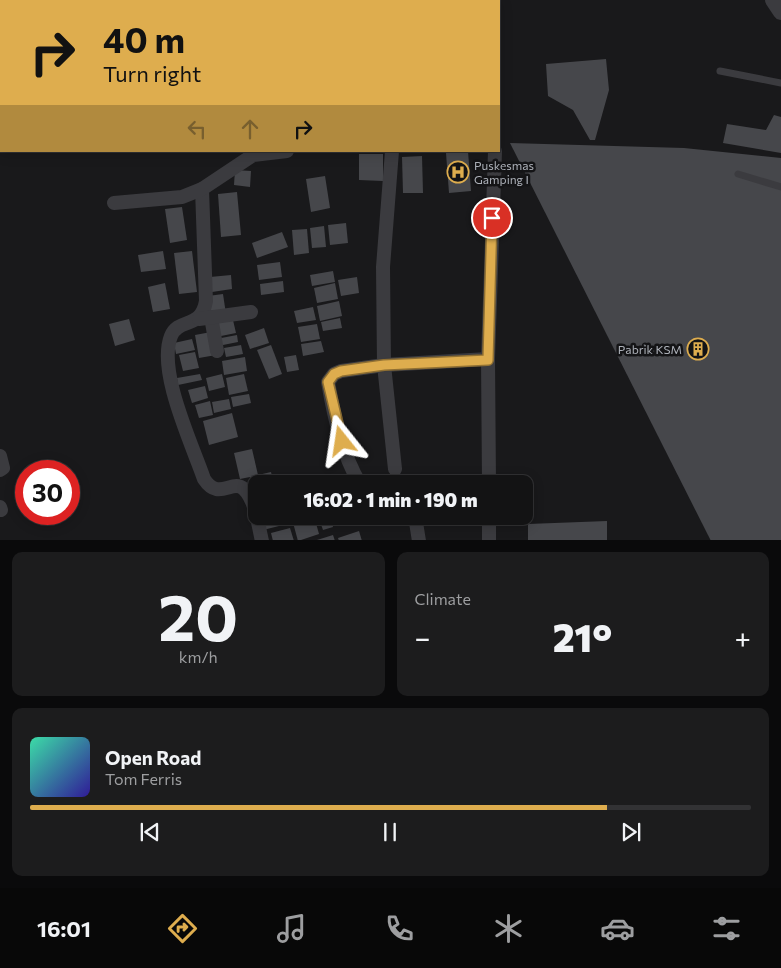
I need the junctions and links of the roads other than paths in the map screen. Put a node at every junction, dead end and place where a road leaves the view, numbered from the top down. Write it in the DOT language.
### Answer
graph roads {
  1 [pos="773,0"];
  2 [pos="781,12"];
  3 [pos="720,71"];
  4 [pos="781,83"];
  5 [pos="278,152"];
  6 [pos="392,152"];
  7 [pos="495,152"];
  8 [pos="738,174"];
  9 [pos="781,187"];
  10 [pos="202,189"];
  11 [pos="114,203"];
  12 [pos="250,312"];
  13 [pos="205,318"];
  14 [pos="217,351"];
  15 [pos="488,360"];
  16 [pos="384,365"];
  17 [pos="0,456"];
  18 [pos="394,469"];
  19 [pos="0,470"];
  20 [pos="356,475"];
  21 [pos="489,475"];
  22 [pos="416,525"];
  23 [pos="489,525"];
  24 [pos="262,540"];
  25 [pos="419,540"];
  26 [pos="489,540"];
  1 -- 2 [label="street"];
  3 -- 4 [label="lane"];
  5 -- 10 [label="street"];
  6 -- 16 [label="street"];
  7 -- 15 [label="street"];
  8 -- 9 [label="lane"];
  10 -- 11 [label="street"];
  10 -- 13 [label="street"];
  12 -- 13 [label="street"];
  13 -- 14 [label="street"];
  13 -- 24 [label="street"];
  15 -- 16 [label="street"];
  15 -- 21 [label="street"];
  16 -- 18 [label="street"];
  16 -- 20 [label="street"];
  17 -- 19 [label="street"];
  22 -- 25 [label="street"];
  23 -- 26 [label="street"];
}
